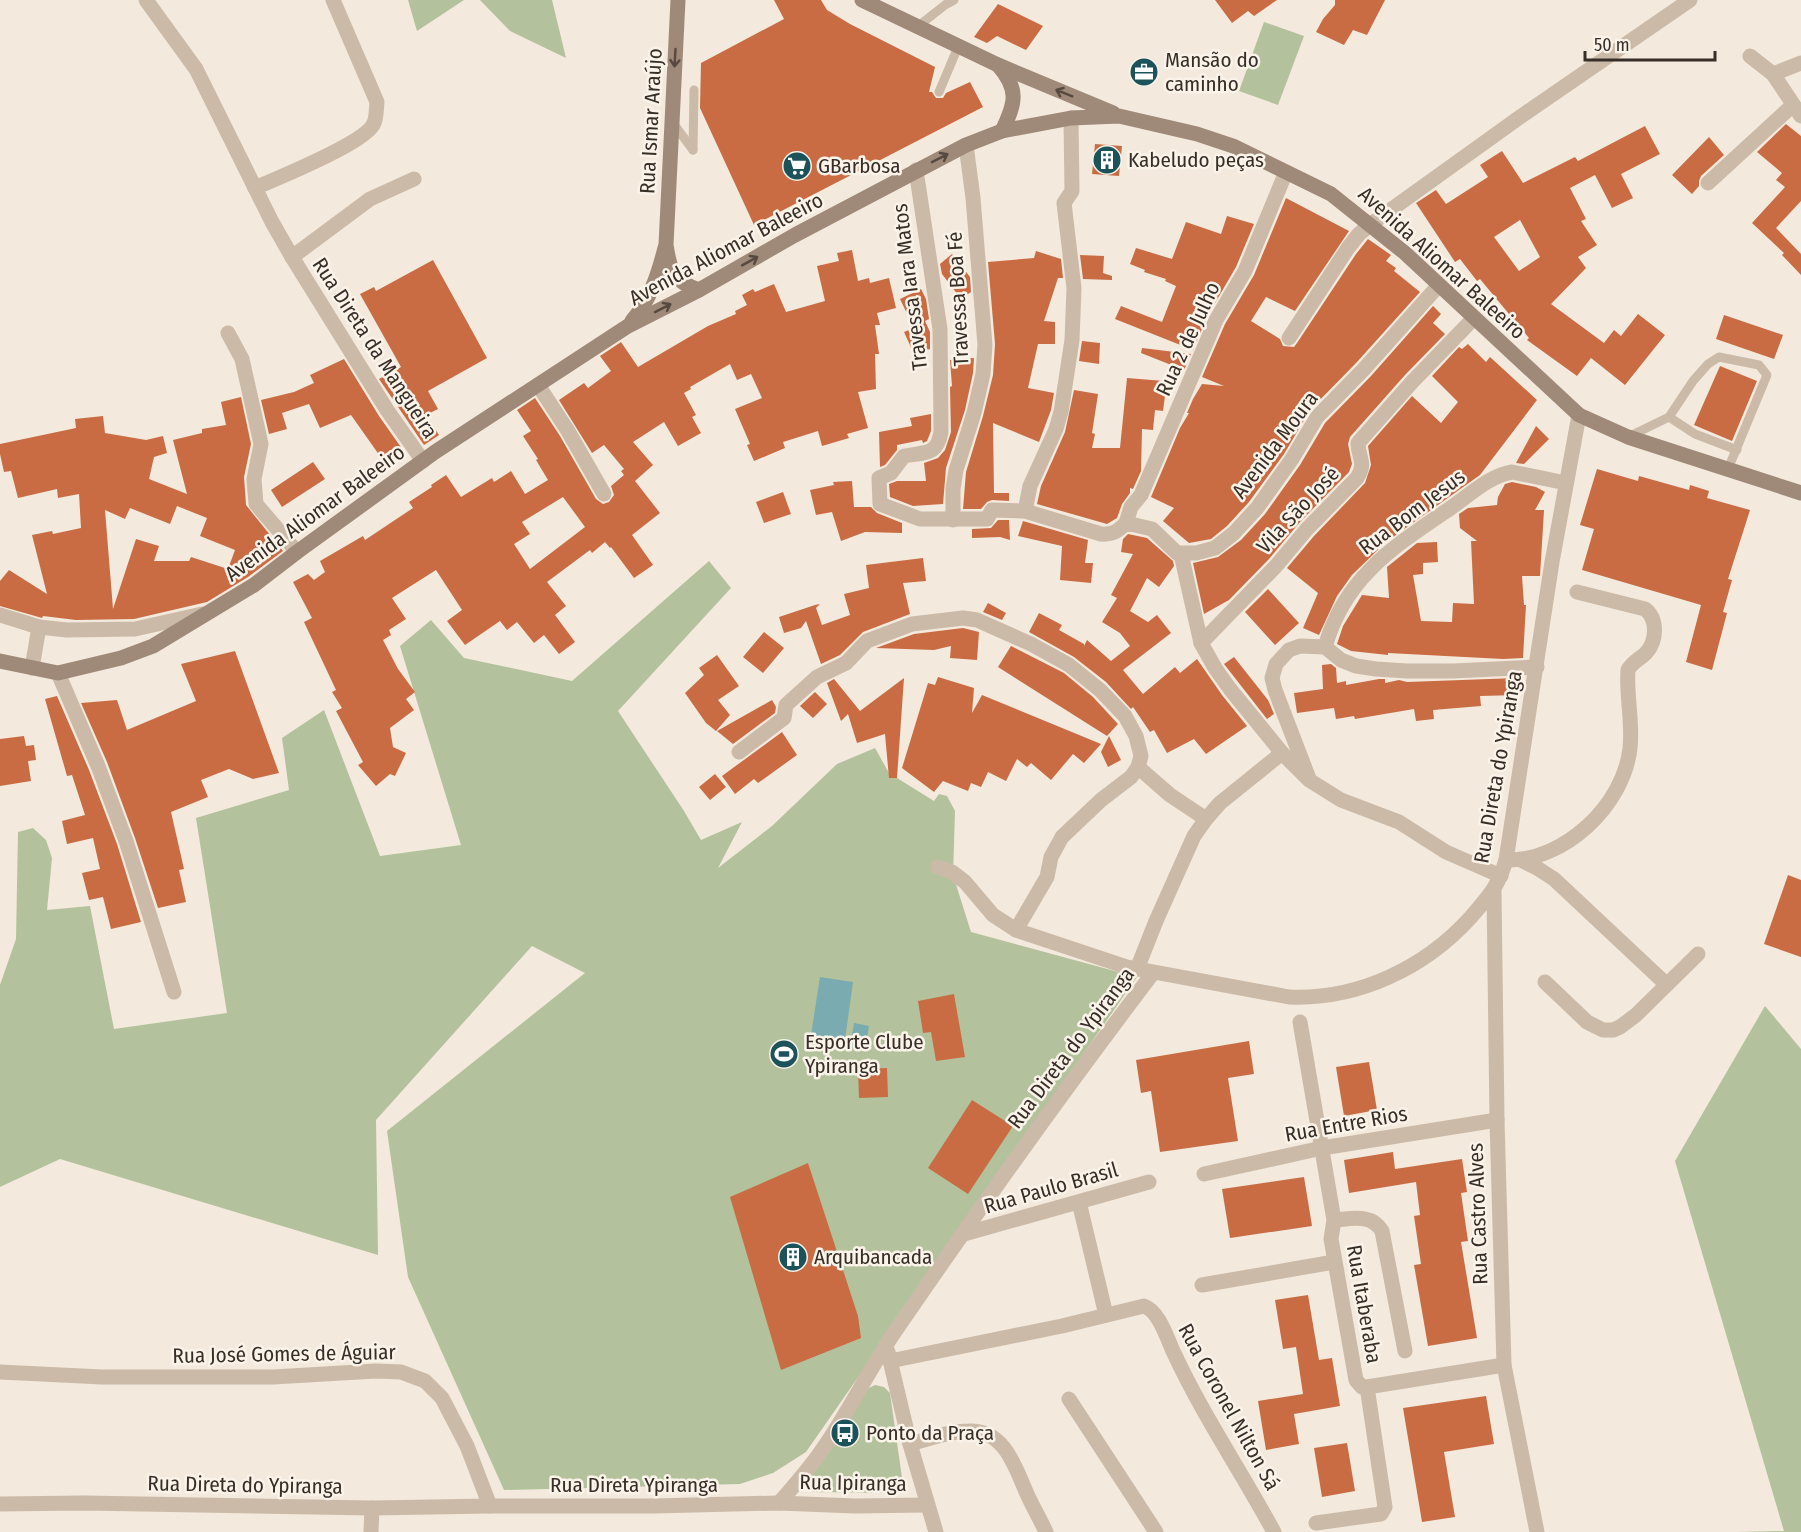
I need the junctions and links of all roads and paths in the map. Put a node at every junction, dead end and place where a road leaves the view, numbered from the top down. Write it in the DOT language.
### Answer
graph roads {
  1 [pos="146,0"];
  2 [pos="333,0"];
  3 [pos="678,0"];
  4 [pos="862,0"];
  5 [pos="954,0"];
  6 [pos="1690,0"];
  7 [pos="917,27"];
  8 [pos="958,47"];
  9 [pos="1750,56"];
  10 [pos="1801,63"];
  11 [pos="998,65"];
  12 [pos="1773,74"];
  13 [pos="694,90"];
  14 [pos="939,92"];
  15 [pos="1797,111"];
  16 [pos="1119,116"];
  17 [pos="1071,118"];
  18 [pos="672,122"];
  19 [pos="1002,132"];
  20 [pos="966,145"];
  21 [pos="916,171"];
  22 [pos="1286,172"];
  23 [pos="414,179"];
  24 [pos="1708,183"];
  25 [pos="255,188"];
  26 [pos="1371,224"];
  27 [pos="666,245"];
  28 [pos="292,257"];
  29 [pos="1438,285"];
  30 [pos="699,290"];
  31 [pos="1474,318"];
  32 [pos="628,326"];
  33 [pos="228,333"];
  34 [pos="1289,338"];
  35 [pos="538,385"];
  36 [pos="1579,415"];
  37 [pos="1669,417"];
  38 [pos="1628,437"];
  39 [pos="1737,450"];
  40 [pos="423,461"];
  41 [pos="1728,469"];
  42 [pos="1566,483"];
  43 [pos="1801,493"];
  44 [pos="604,494"];
  45 [pos="1025,511"];
  46 [pos="953,520"];
  47 [pos="1126,523"];
  48 [pos="297,552"];
  49 [pos="1181,554"];
  50 [pos="1577,592"];
  51 [pos="211,612"];
  52 [pos="0,615"];
  53 [pos="39,627"];
  54 [pos="1201,643"];
  55 [pos="1325,647"];
  56 [pos="0,661"];
  57 [pos="1537,667"];
  58 [pos="32,668"];
  59 [pos="58,673"];
  60 [pos="739,752"];
  61 [pos="1282,753"];
  62 [pos="1138,767"];
  63 [pos="1309,780"];
  64 [pos="1206,819"];
  65 [pos="1514,860"];
  66 [pos="938,867"];
  67 [pos="1501,876"];
  68 [pos="1494,891"];
  69 [pos="1016,930"];
  70 [pos="1698,954"];
  71 [pos="1137,969"];
  72 [pos="1153,973"];
  73 [pos="1545,981"];
  74 [pos="1666,984"];
  75 [pos="174,992"];
  76 [pos="1300,1022"];
  77 [pos="1497,1120"];
  78 [pos="1322,1148"];
  79 [pos="1204,1173"];
  80 [pos="1149,1182"];
  81 [pos="1079,1202"];
  82 [pos="1334,1220"];
  83 [pos="964,1234"];
  84 [pos="1334,1262"];
  85 [pos="1202,1285"];
  86 [pos="1106,1315"];
  87 [pos="886,1344"];
  88 [pos="1405,1351"];
  89 [pos="890,1361"];
  90 [pos="1504,1365"];
  91 [pos="0,1372"];
  92 [pos="1367,1387"];
  93 [pos="1069,1399"];
  94 [pos="910,1444"];
  95 [pos="779,1503"];
  96 [pos="0,1504"];
  97 [pos="927,1505"];
  98 [pos="490,1506"];
  99 [pos="372,1508"];
  100 [pos="1316,1522"];
  101 [pos="371,1532"];
  102 [pos="936,1532"];
  103 [pos="1046,1532"];
  104 [pos="1156,1532"];
  105 [pos="1274,1532"];
  106 [pos="1537,1532"];
  1 -- 25 [label="street, Rua Direta da Mangueira"];
  2 -- 25 [label="street"];
  3 -- 18 [label="main road, Rua Ismar Araújo, one-way"];
  4 -- 7 [label="main road"];
  5 -- 7 [label="lane"];
  6 -- 26 [label="street"];
  7 -- 8 [label="main road"];
  8 -- 11 [label="main road"];
  8 -- 14 [label="lane"];
  9 -- 12 [label="street"];
  10 -- 12 [label="street"];
  16 -- 11 [label="main road, one-way"];
  11 -- 19 [label="main road"];
  12 -- 15 [label="street"];
  13 -- 18 [label="lane"];
  15 -- 24 [label="street"];
  16 -- 17 [label="main road, Avenida Aliomar Baleeiro"];
  16 -- 22 [label="main road, Avenida Aliomar Baleeiro"];
  17 -- 19 [label="main road, Avenida Aliomar Baleeiro"];
  17 -- 45 [label="street"];
  18 -- 27 [label="main road, Rua Ismar Araújo"];
  19 -- 20 [label="main road, Avenida Aliomar Baleeiro"];
  21 -- 20 [label="main road, Avenida Aliomar Baleeiro, one-way"];
  20 -- 46 [label="street, Travessa Boa Fé"];
  30 -- 21 [label="main road, Avenida Aliomar Baleeiro, one-way"];
  21 -- 46 [label="street, Travessa Iara Matos"];
  22 -- 26 [label="main road, Avenida Aliomar Baleeiro"];
  22 -- 47 [label="street, Rua 2 de Julho"];
  23 -- 28 [label="street, Rua Direta da Mangueira"];
  25 -- 28 [label="street, Rua Direta da Mangueira"];
  26 -- 29 [label="main road, Avenida Aliomar Baleeiro"];
  26 -- 34 [label="street"];
  27 -- 30 [label="main road, Rua Ismar Araújo"];
  27 -- 32 [label="main road, Rua Ismar Araújo"];
  28 -- 40 [label="street, Rua Direta da Mangueira"];
  29 -- 31 [label="main road, Avenida Aliomar Baleeiro"];
  29 -- 49 [label="street, Avenida Moura"];
  32 -- 30 [label="main road, Avenida Aliomar Baleeiro, one-way"];
  31 -- 36 [label="main road, Avenida Aliomar Baleeiro"];
  31 -- 54 [label="street, Vila São José"];
  32 -- 35 [label="main road, Avenida Aliomar Baleeiro"];
  33 -- 48 [label="street"];
  35 -- 40 [label="main road, Avenida Aliomar Baleeiro"];
  35 -- 44 [label="street"];
  36 -- 38 [label="main road, Avenida Aliomar Baleeiro"];
  36 -- 42 [label="street, Rua Direta do Ypiranga"];
  37 -- 38 [label="lane"];
  37 -- 39 [label="lane"];
  37 -- 39 [label="lane"];
  38 -- 41 [label="main road, Avenida Aliomar Baleeiro"];
  39 -- 41 [label="lane"];
  40 -- 48 [label="main road, Avenida Aliomar Baleeiro"];
  41 -- 43 [label="main road, Avenida Aliomar Baleeiro"];
  42 -- 55 [label="street, Rua Bom Jesus"];
  42 -- 57 [label="street, Rua Direta do Ypiranga"];
  45 -- 46 [label="street"];
  45 -- 47 [label="street"];
  47 -- 49 [label="street"];
  48 -- 51 [label="main road, Avenida Aliomar Baleeiro"];
  49 -- 54 [label="street"];
  50 -- 65 [label="street"];
  51 -- 53 [label="street"];
  51 -- 59 [label="main road, Avenida Aliomar Baleeiro"];
  52 -- 53 [label="street"];
  53 -- 58 [label="street"];
  54 -- 61 [label="street"];
  55 -- 57 [label="street"];
  55 -- 63 [label="street"];
  56 -- 58 [label="main road, Avenida Aliomar Baleeiro"];
  57 -- 65 [label="street, Rua Direta do Ypiranga"];
  58 -- 59 [label="main road, Avenida Aliomar Baleeiro"];
  59 -- 75 [label="street"];
  60 -- 62 [label="street"];
  61 -- 63 [label="street"];
  61 -- 64 [label="street"];
  62 -- 64 [label="street"];
  62 -- 69 [label="street"];
  63 -- 67 [label="street"];
  64 -- 71 [label="street"];
  65 -- 67 [label="street, Rua Direta do Ypiranga"];
  65 -- 74 [label="street"];
  66 -- 69 [label="street"];
  67 -- 68 [label="street, Rua Direta do Ypiranga"];
  68 -- 72 [label="street, Rua Direta do Ypiranga"];
  68 -- 77 [label="street, Rua Castro Alves"];
  69 -- 71 [label="street"];
  70 -- 74 [label="street"];
  71 -- 72 [label="street"];
  72 -- 83 [label="street, Rua Direta do Ypiranga"];
  73 -- 74 [label="street"];
  76 -- 78 [label="street, Rua Itaberaba"];
  77 -- 78 [label="street, Rua Entre Rios"];
  77 -- 90 [label="street, Rua Castro Alves"];
  78 -- 79 [label="street, Rua Entre Rios"];
  78 -- 82 [label="street, Rua Itaberaba"];
  80 -- 81 [label="street, Rua Paulo Brasil"];
  81 -- 83 [label="street, Rua Paulo Brasil"];
  81 -- 86 [label="street"];
  82 -- 84 [label="street, Rua Itaberaba"];
  82 -- 88 [label="street"];
  83 -- 87 [label="street, Rua Direta do Ypiranga"];
  84 -- 85 [label="street"];
  84 -- 92 [label="street, Rua Itaberaba"];
  86 -- 89 [label="street"];
  86 -- 105 [label="street, Rua Coronel Nilton Sá"];
  87 -- 89 [label="street"];
  87 -- 95 [label="street, Rua Direta do Ypiranga"];
  89 -- 94 [label="street"];
  90 -- 92 [label="street, Rua Itaberaba"];
  90 -- 106 [label="street, Rua Castro Alves"];
  91 -- 98 [label="street, Rua José Gomes de Águiar"];
  92 -- 100 [label="street, Rua Itaberaba"];
  93 -- 104 [label="street"];
  94 -- 97 [label="street"];
  94 -- 103 [label="street"];
  95 -- 97 [label="street, Rua Ipiranga"];
  95 -- 98 [label="street, Rua Direta Ypiranga"];
  96 -- 99 [label="street, Rua Direta do Ypiranga"];
  97 -- 102 [label="street"];
  98 -- 99 [label="street, Rua Direta do Ypiranga"];
  99 -- 101 [label="street"];
}
